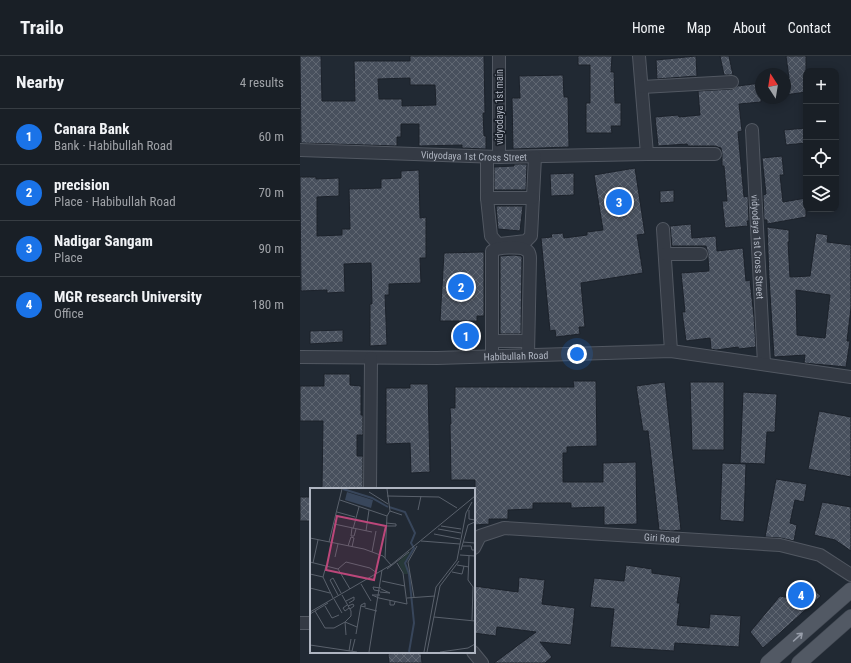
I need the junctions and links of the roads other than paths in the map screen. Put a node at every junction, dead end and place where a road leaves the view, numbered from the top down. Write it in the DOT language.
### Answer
graph roads {
  1 [pos="499,56"];
  2 [pos="640,56"];
  3 [pos="732,82"];
  4 [pos="642,87"];
  5 [pos="752,130"];
  6 [pos="300,150"];
  7 [pos="647,154"];
  8 [pos="715,154"];
  9 [pos="486,157"];
  10 [pos="499,157"];
  11 [pos="535,157"];
  12 [pos="487,198"];
  13 [pos="533,198"];
  14 [pos="663,229"];
  15 [pos="665,254"];
  16 [pos="701,254"];
  17 [pos="492,341"];
  18 [pos="528,341"];
  19 [pos="671,351"];
  20 [pos="528,355"];
  21 [pos="492,356"];
  22 [pos="300,357"];
  23 [pos="371,358"];
  24 [pos="764,364"];
  25 [pos="851,377"];
  26 [pos="370,488"];
  27 [pos="475,546"];
  28 [pos="851,575"];
  29 [pos="851,590"];
  30 [pos="851,617"];
  31 [pos="474,653"];
  32 [pos="482,663"];
  33 [pos="768,663"];
  34 [pos="800,663"];
  1 -- 10 [label="street, vidyodaya 1st main"];
  2 -- 4 [label="street"];
  3 -- 4 [label="street"];
  4 -- 7 [label="street"];
  5 -- 24 [label="street, vidyodaya 1st Cross Street"];
  6 -- 9 [label="street, Vidyodaya 1st Cross Street"];
  7 -- 8 [label="street, Vidyodaya 1st Cross Street"];
  7 -- 11 [label="street, Vidyodaya 1st Cross Street"];
  9 -- 10 [label="street, Vidyodaya 1st Cross Street"];
  9 -- 12 [label="street"];
  10 -- 11 [label="street, Vidyodaya 1st Cross Street"];
  11 -- 13 [label="street"];
  12 -- 13 [label="street"];
  12 -- 13 [label="street"];
  14 -- 15 [label="street"];
  15 -- 16 [label="street"];
  15 -- 19 [label="street"];
  17 -- 18 [label="street"];
  17 -- 18 [label="street"];
  17 -- 21 [label="street"];
  18 -- 20 [label="street"];
  19 -- 20 [label="street, Habibullah Road"];
  19 -- 24 [label="street, Habibullah Road"];
  20 -- 21 [label="street, Habibullah Road"];
  21 -- 23 [label="street, Habibullah Road"];
  22 -- 23 [label="street, Habibullah Road"];
  23 -- 26 [label="street"];
  24 -- 25 [label="street, Habibullah Road"];
  27 -- 28 [label="street, Giri Road"];
  33 -- 29 [label="main road, one-way"];
  30 -- 34 [label="main road"];
  31 -- 32 [label="street"];
}
